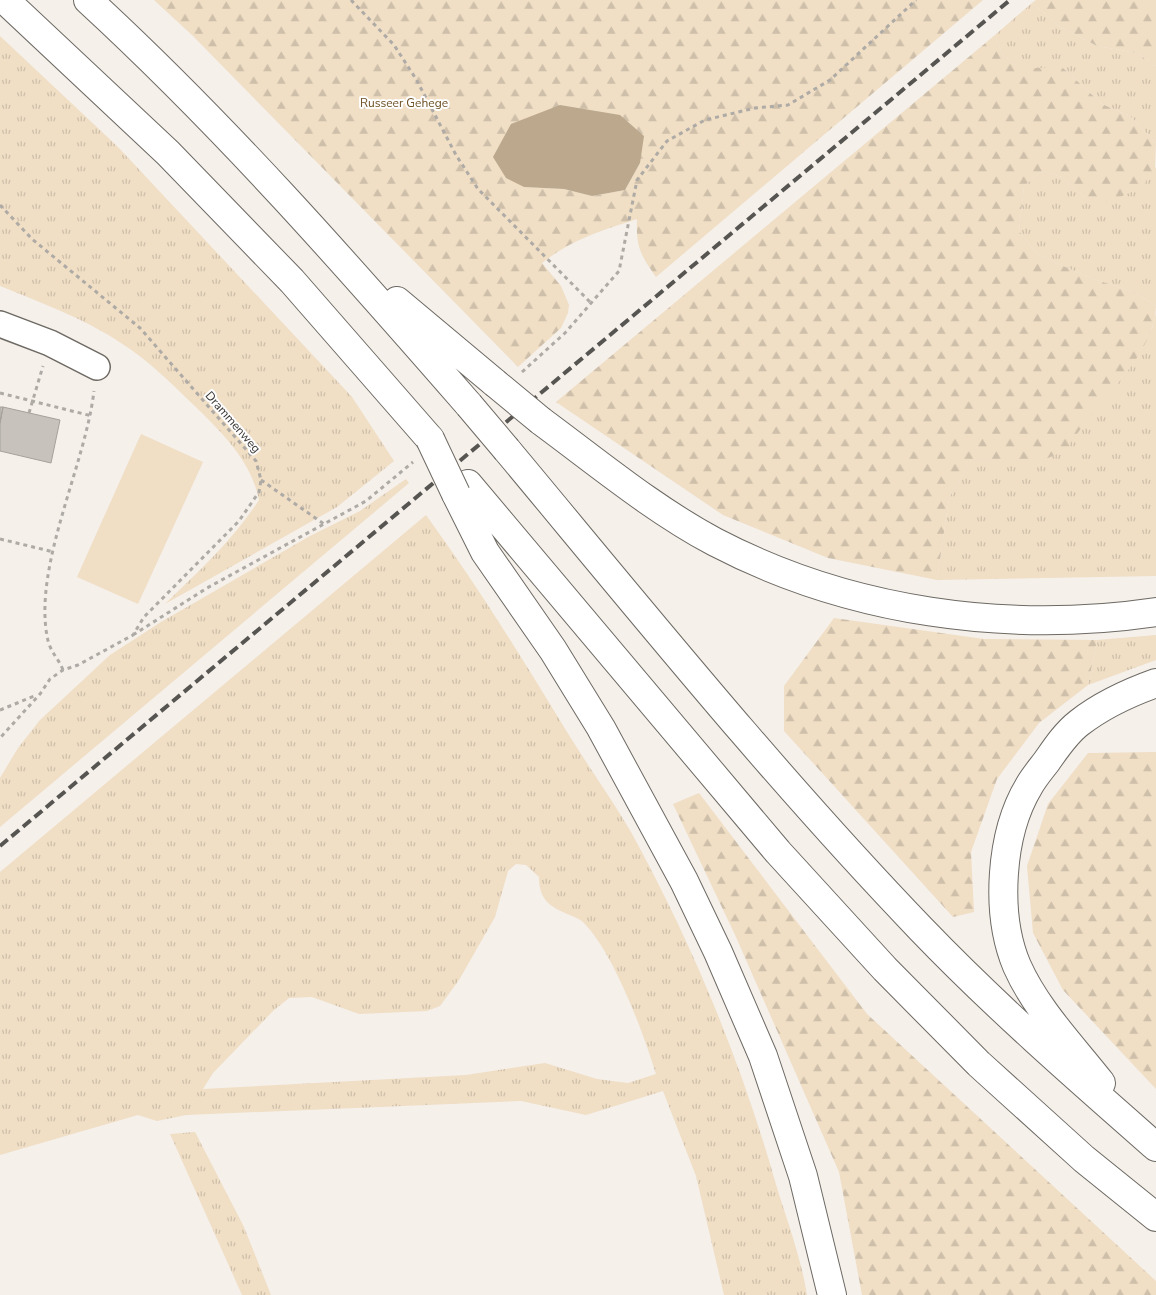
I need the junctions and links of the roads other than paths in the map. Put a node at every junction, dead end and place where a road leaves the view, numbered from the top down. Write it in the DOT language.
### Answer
graph roads {
  1 [pos="5,0"];
  2 [pos="88,0"];
  3 [pos="334,249"];
  4 [pos="0,324"];
  5 [pos="97,367"];
  6 [pos="462,489"];
  7 [pos="1156,612"];
  8 [pos="1156,684"];
  9 [pos="1148,1140"];
  10 [pos="1156,1217"];
  11 [pos="832,1295"];
  1 -- 6 [label="highway, bridge"];
  2 -- 3 [label="highway"];
  3 -- 7 [label="highway, bridge"];
  3 -- 9 [label="highway, bridge"];
  4 -- 5 [label="street"];
  6 -- 10 [label="highway"];
  6 -- 11 [label="highway"];
  8 -- 9 [label="highway"];
}
